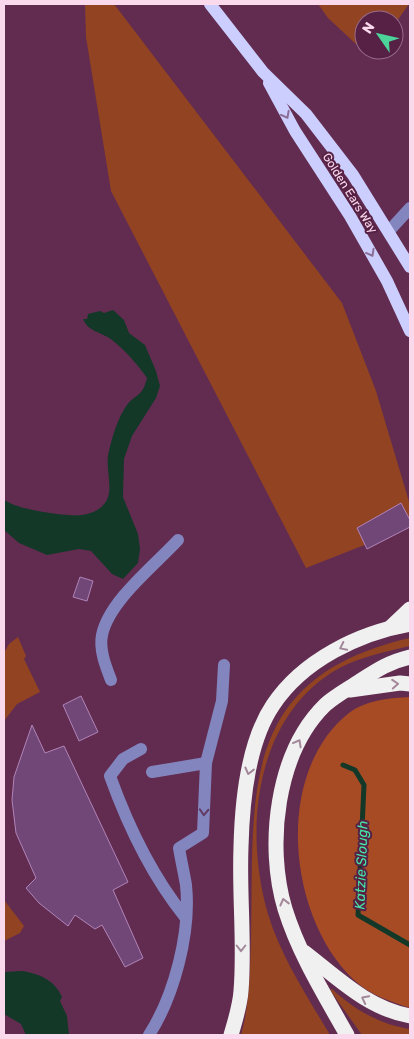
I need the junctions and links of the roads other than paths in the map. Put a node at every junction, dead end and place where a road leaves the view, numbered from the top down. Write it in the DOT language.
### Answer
graph roads {
  1 [pos="210,4"];
  2 [pos="263,72"];
  3 [pos="410,208"];
  4 [pos="389,231"];
  5 [pos="410,267"];
  6 [pos="410,332"];
  7 [pos="178,540"];
  8 [pos="410,609"];
  9 [pos="410,624"];
  10 [pos="388,630"];
  11 [pos="410,657"];
  12 [pos="224,665"];
  13 [pos="111,680"];
  14 [pos="410,684"];
  15 [pos="346,690"];
  16 [pos="142,749"];
  17 [pos="206,763"];
  18 [pos="152,772"];
  19 [pos="185,917"];
  20 [pos="299,948"];
  21 [pos="410,1016"];
  22 [pos="149,1035"];
  23 [pos="231,1035"];
  24 [pos="347,1035"];
  1 -- 2 [label="main road, Golden Ears Way"];
  2 -- 4 [label="main road, Golden Ears Way"];
  2 -- 6 [label="main road, Golden Ears Way, one-way"];
  3 -- 4 [label="lane"];
  4 -- 5 [label="main road, Golden Ears Way"];
  7 -- 13 [label="lane"];
  8 -- 10 [label="highway"];
  9 -- 10 [label="highway"];
  10 -- 23 [label="highway, one-way"];
  11 -- 15 [label="highway"];
  12 -- 17 [label="lane"];
  15 -- 14 [label="highway, one-way"];
  20 -- 15 [label="highway, one-way"];
  16 -- 19 [label="lane"];
  17 -- 18 [label="lane"];
  17 -- 19 [label="lane, one-way"];
  19 -- 22 [label="lane"];
  21 -- 20 [label="highway, one-way"];
  20 -- 24 [label="highway"];
}
